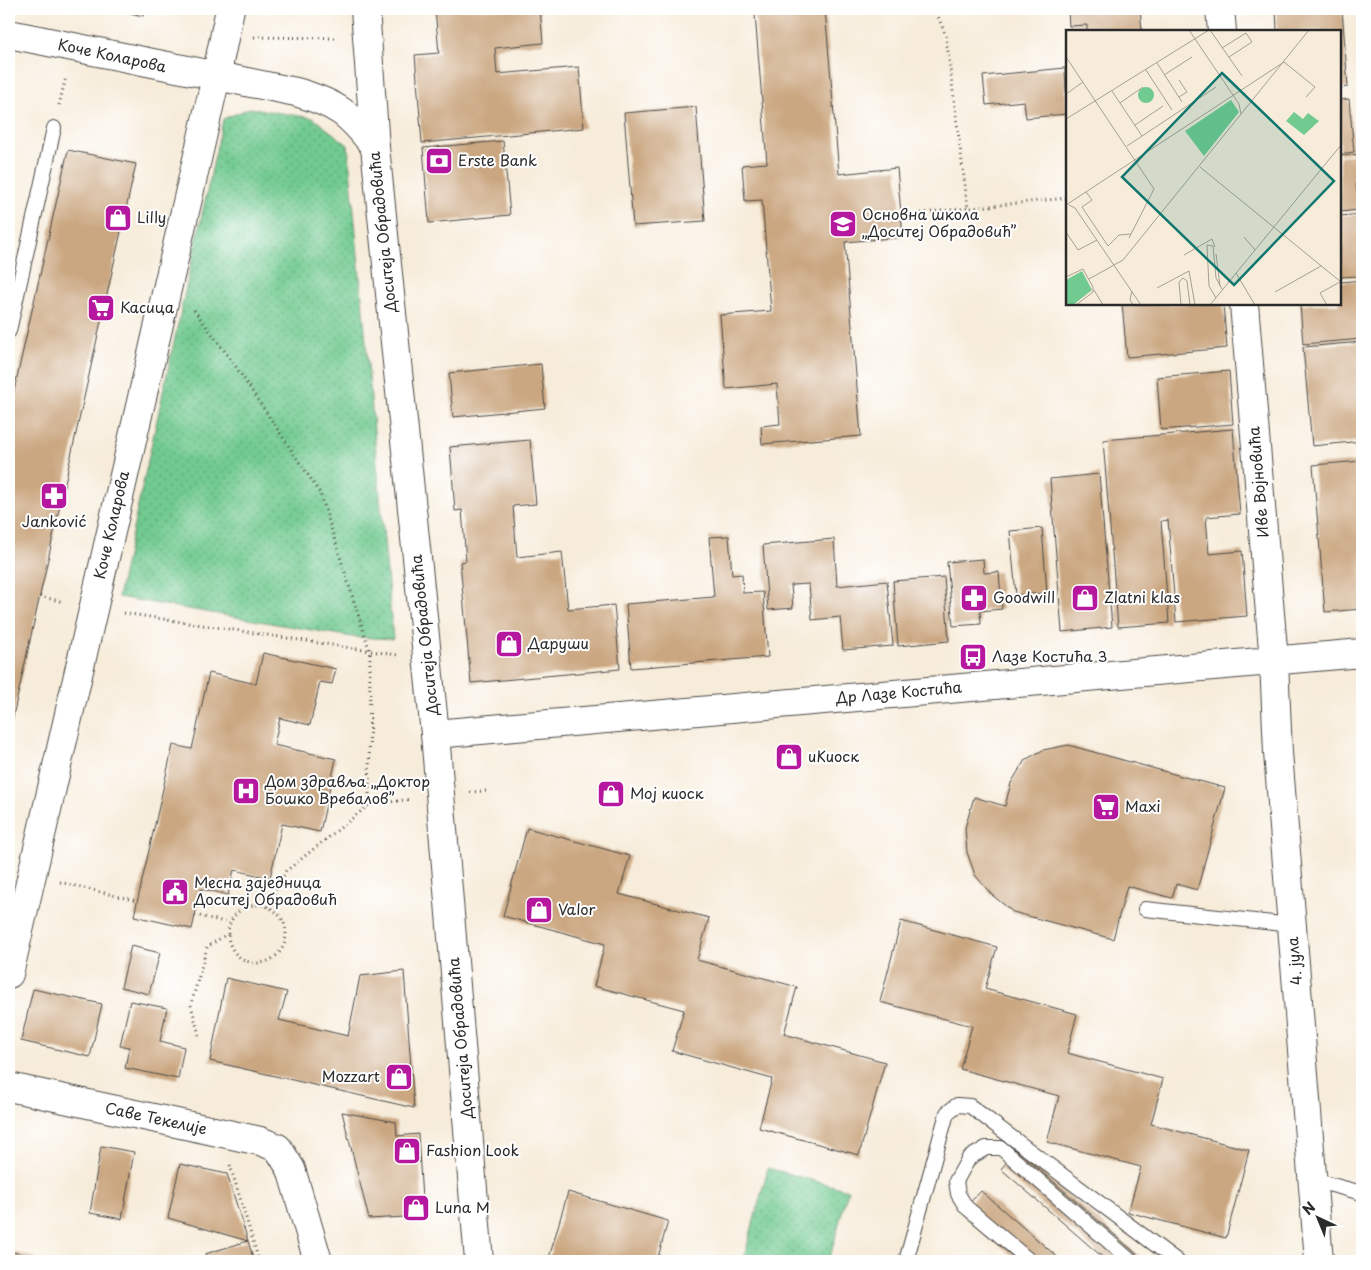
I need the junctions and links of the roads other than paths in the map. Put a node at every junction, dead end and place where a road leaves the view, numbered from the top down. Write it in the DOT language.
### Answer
graph roads {
  1 [pos="230,9"];
  2 [pos="365,9"];
  3 [pos="1220,9"];
  4 [pos="1222,30"];
  5 [pos="9,34"];
  6 [pos="216,77"];
  7 [pos="54,128"];
  8 [pos="374,147"];
  9 [pos="1244,305"];
  10 [pos="9,331"];
  11 [pos="1362,654"];
  12 [pos="1274,661"];
  13 [pos="436,734"];
  14 [pos="1146,909"];
  15 [pos="1292,925"];
  16 [pos="9,974"];
  17 [pos="9,1087"];
  18 [pos="1313,1180"];
  19 [pos="1362,1193"];
  20 [pos="318,1261"];
  21 [pos="479,1261"];
  22 [pos="906,1261"];
  23 [pos="1030,1261"];
  24 [pos="1131,1261"];
  25 [pos="1177,1261"];
  26 [pos="1319,1261"];
  1 -- 6 [label="street, Коче Коларова"];
  2 -- 8 [label="street, Доситеја Обрадовића"];
  3 -- 4 [label="street"];
  5 -- 6 [label="street, Коче Коларова"];
  6 -- 8 [label="street, Коче Коларова"];
  6 -- 16 [label="street, Коче Коларова"];
  7 -- 10 [label="lane"];
  8 -- 13 [label="street, Доситеја Обрадовића"];
  9 -- 12 [label="street, Иве Војновића"];
  11 -- 12 [label="street, Др Лазе Костића"];
  12 -- 13 [label="street, Др Лазе Костића"];
  12 -- 15 [label="street, 4. јула"];
  13 -- 21 [label="street, Доситеја Обрадовића"];
  14 -- 15 [label="lane"];
  15 -- 18 [label="street, 4. јула"];
  17 -- 20 [label="street, Саве Текелије"];
  18 -- 19 [label="lane"];
  18 -- 26 [label="street, 4. јула"];
  22 -- 25 [label="lane"];
  23 -- 24 [label="lane"];
}
